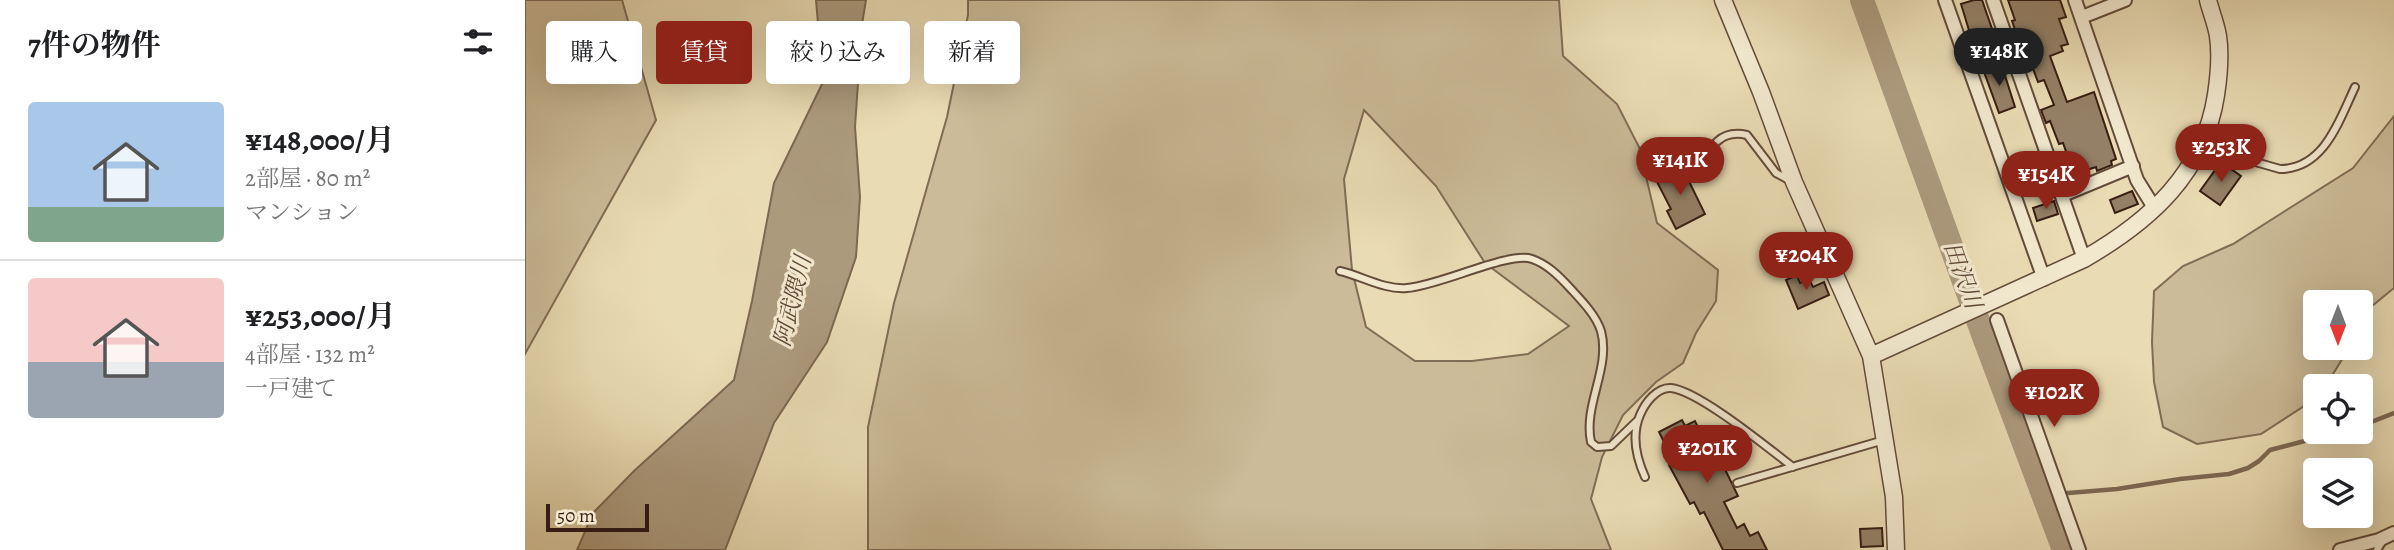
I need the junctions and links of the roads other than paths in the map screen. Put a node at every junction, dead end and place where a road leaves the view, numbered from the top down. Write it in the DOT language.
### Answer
graph roads {
  1 [pos="1723,0"];
  2 [pos="1945,0"];
  3 [pos="1993,0"];
  4 [pos="2075,0"];
  5 [pos="2125,0"];
  6 [pos="2208,0"];
  7 [pos="2082,17"];
  8 [pos="2355,87"];
  9 [pos="2201,146"];
  10 [pos="2133,166"];
  11 [pos="1695,176"];
  12 [pos="1794,182"];
  13 [pos="2063,195"];
  14 [pos="2155,209"];
  15 [pos="2084,259"];
  16 [pos="1340,271"];
  17 [pos="2044,279"];
  18 [pos="1997,320"];
  19 [pos="1871,356"];
  20 [pos="1638,420"];
  21 [pos="1885,439"];
  22 [pos="1793,467"];
  23 [pos="1645,477"];
  24 [pos="1737,483"];
  25 [pos="2390,535"];
  26 [pos="1896,550"];
  27 [pos="2079,550"];
  28 [pos="2340,550"];
  29 [pos="2377,550"];
  1 -- 12 [label="street"];
  2 -- 17 [label="street"];
  3 -- 13 [label="street"];
  4 -- 7 [label="street"];
  5 -- 7 [label="street"];
  6 -- 9 [label="street"];
  7 -- 10 [label="street"];
  8 -- 9 [label="lane"];
  9 -- 14 [label="street"];
  10 -- 13 [label="street"];
  10 -- 14 [label="street"];
  11 -- 12 [label="lane"];
  12 -- 19 [label="street"];
  13 -- 15 [label="street"];
  14 -- 15 [label="street"];
  15 -- 17 [label="street"];
  16 -- 20 [label="lane"];
  17 -- 19 [label="street"];
  18 -- 27 [label="street"];
  19 -- 21 [label="street"];
  20 -- 22 [label="lane"];
  20 -- 23 [label="lane"];
  21 -- 22 [label="lane"];
  21 -- 26 [label="street"];
  22 -- 24 [label="lane"];
  25 -- 28 [label="street"];
  25 -- 29 [label="lane"];
}
